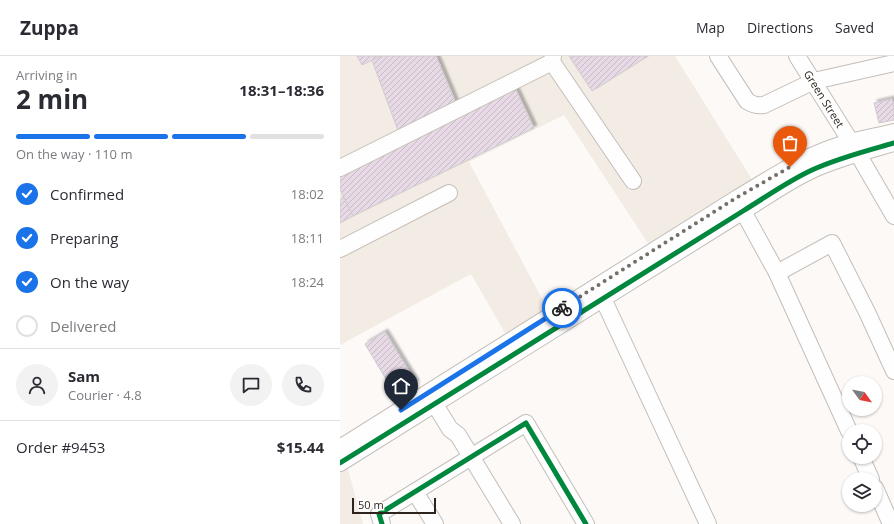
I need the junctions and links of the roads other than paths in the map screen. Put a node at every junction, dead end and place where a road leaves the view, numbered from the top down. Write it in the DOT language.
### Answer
graph roads {
  1 [pos="718,56"];
  2 [pos="797,56"];
  3 [pos="553,59"];
  4 [pos="894,63"];
  5 [pos="814,81"];
  6 [pos="894,132"];
  7 [pos="894,143"];
  8 [pos="854,148"];
  9 [pos="340,168"];
  10 [pos="633,182"];
  11 [pos="449,193"];
  12 [pos="740,205"];
  13 [pos="894,215"];
  14 [pos="340,249"];
  15 [pos="777,273"];
  16 [pos="601,292"];
  17 [pos="894,371"];
  18 [pos="434,397"];
  19 [pos="846,424"];
  20 [pos="340,448"];
  21 [pos="471,457"];
  22 [pos="340,463"];
  23 [pos="414,492"];
  24 [pos="882,504"];
  25 [pos="382,524"];
  26 [pos="435,524"];
  27 [pos="512,524"];
  28 [pos="586,524"];
  29 [pos="708,524"];
  30 [pos="891,524"];
  1 -- 5 [label="street"];
  2 -- 5 [label="street, Green Street"];
  3 -- 9 [label="street"];
  3 -- 10 [label="street"];
  4 -- 5 [label="street"];
  5 -- 8 [label="street, Green Street"];
  6 -- 8 [label="street"];
  7 -- 8 [label="street"];
  8 -- 12 [label="street"];
  8 -- 13 [label="street, Green Street"];
  11 -- 14 [label="street"];
  12 -- 15 [label="street"];
  12 -- 16 [label="street"];
  15 -- 17 [label="street"];
  15 -- 19 [label="street"];
  16 -- 18 [label="street"];
  16 -- 29 [label="street"];
  18 -- 20 [label="street"];
  18 -- 21 [label="street"];
  18 -- 22 [label="street"];
  21 -- 23 [label="street"];
  21 -- 27 [label="street"];
  21 -- 28 [label="street"];
  23 -- 25 [label="street"];
  23 -- 26 [label="street"];
  24 -- 30 [label="street"];
}
